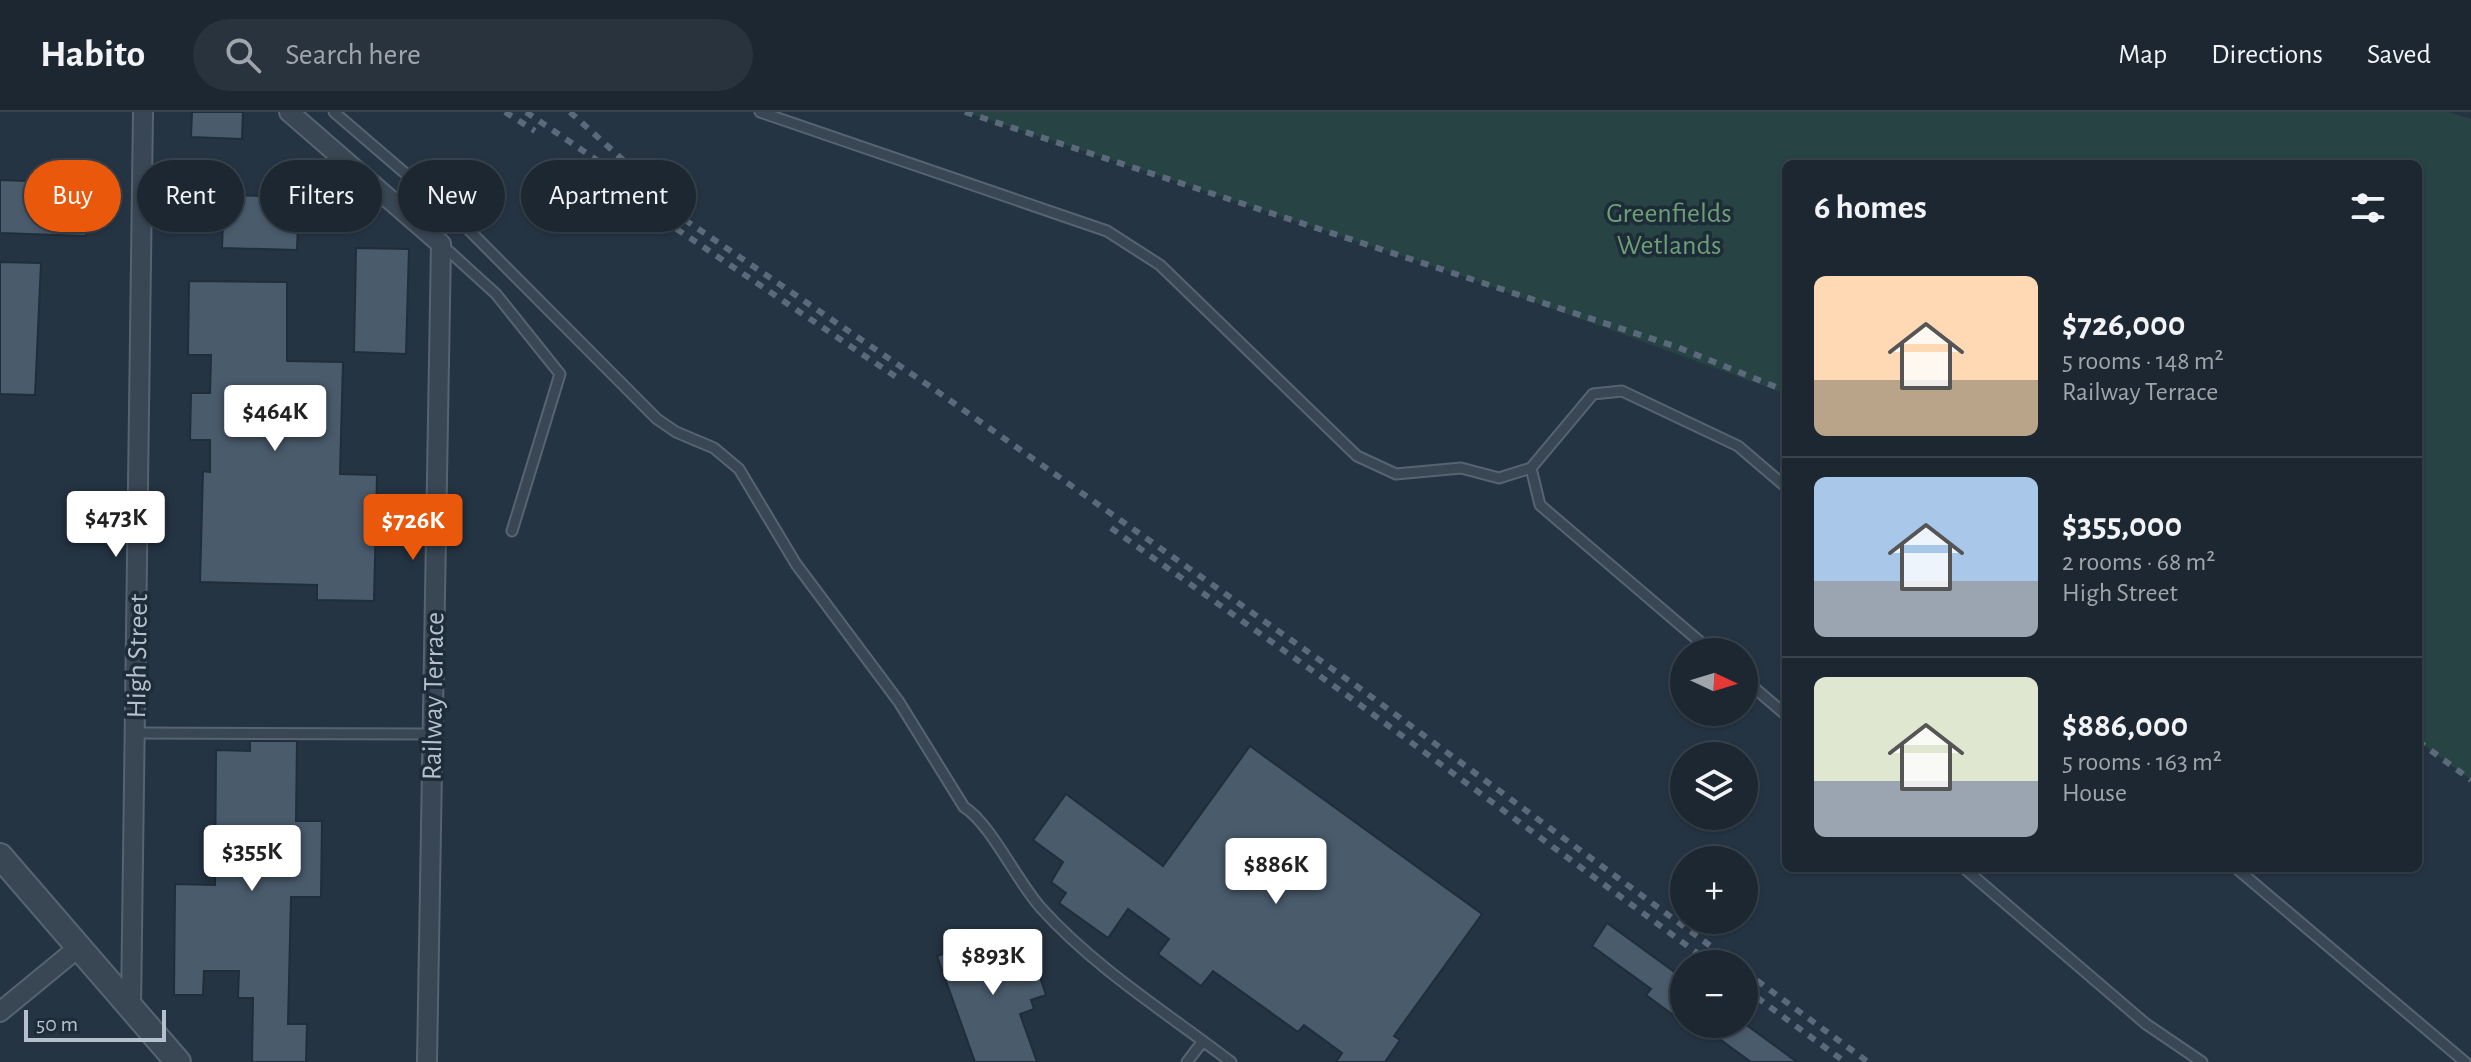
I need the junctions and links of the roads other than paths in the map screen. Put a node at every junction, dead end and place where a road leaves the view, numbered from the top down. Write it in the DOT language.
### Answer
graph roads {
  1 [pos="143,112"];
  2 [pos="289,112"];
  3 [pos="334,112"];
  4 [pos="760,112"];
  5 [pos="441,244"];
  6 [pos="1531,468"];
  7 [pos="1782,484"];
  8 [pos="512,531"];
  9 [pos="1696,638"];
  10 [pos="1758,691"];
  11 [pos="1782,712"];
  12 [pos="135,733"];
  13 [pos="432,734"];
  14 [pos="0,856"];
  15 [pos="1969,872"];
  16 [pos="2241,872"];
  17 [pos="79,947"];
  18 [pos="131,1007"];
  19 [pos="0,1012"];
  20 [pos="1203,1041"];
  21 [pos="178,1062"];
  22 [pos="427,1062"];
  23 [pos="1187,1062"];
  24 [pos="1231,1062"];
  25 [pos="2202,1062"];
  26 [pos="2465,1062"];
  1 -- 12 [label="street, High Street"];
  2 -- 5 [label="street"];
  3 -- 20 [label="lane"];
  4 -- 6 [label="lane"];
  5 -- 8 [label="lane"];
  5 -- 13 [label="street, Railway Terrace"];
  6 -- 7 [label="lane"];
  6 -- 9 [label="lane"];
  10 -- 11 [label="lane"];
  12 -- 13 [label="lane"];
  12 -- 18 [label="street, High Street"];
  13 -- 22 [label="street, Railway Terrace"];
  14 -- 17 [label="street"];
  15 -- 25 [label="lane"];
  16 -- 26 [label="lane"];
  17 -- 18 [label="street"];
  17 -- 19 [label="street"];
  18 -- 21 [label="street"];
  20 -- 23 [label="lane"];
  20 -- 24 [label="lane"];
}
